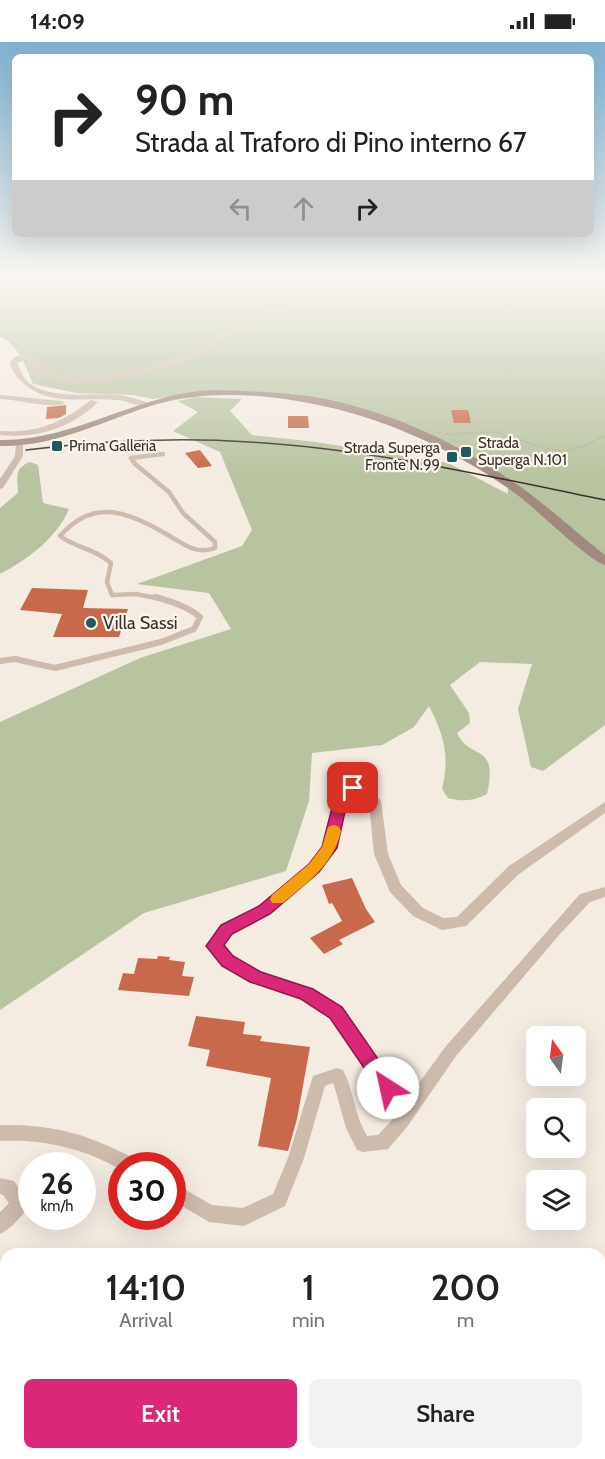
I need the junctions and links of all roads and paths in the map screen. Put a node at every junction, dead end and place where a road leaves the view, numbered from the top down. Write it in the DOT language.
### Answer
graph roads {
  1 [pos="211,343"];
  2 [pos="0,397"];
  3 [pos="94,402"];
  4 [pos="146,405"];
  5 [pos="0,433"];
  6 [pos="605,436"];
  7 [pos="429,440"];
  8 [pos="0,443"];
  9 [pos="19,444"];
  10 [pos="163,454"];
  11 [pos="0,486"];
  12 [pos="605,561"];
  13 [pos="0,661"];
  14 [pos="605,807"];
  15 [pos="605,892"];
  16 [pos="401,1122"];
  17 [pos="0,1133"];
  18 [pos="108,1152"];
  19 [pos="0,1186"];
  20 [pos="186,1199"];
  21 [pos="0,1225"];
  1 -- 4 [label="street"];
  2 -- 3 [label="street"];
  3 -- 4 [label="street"];
  3 -- 5 [label="street"];
  4 -- 7 [label="street"];
  4 -- 9 [label="street"];
  6 -- 7 [label="path"];
  7 -- 12 [label="street"];
  8 -- 9 [label="street"];
  9 -- 11 [label="street"];
  10 -- 13 [label="lane"];
  14 -- 16 [label="street"];
  15 -- 16 [label="street"];
  16 -- 20 [label="street"];
  17 -- 18 [label="street"];
  19 -- 21 [label="street"];
}
